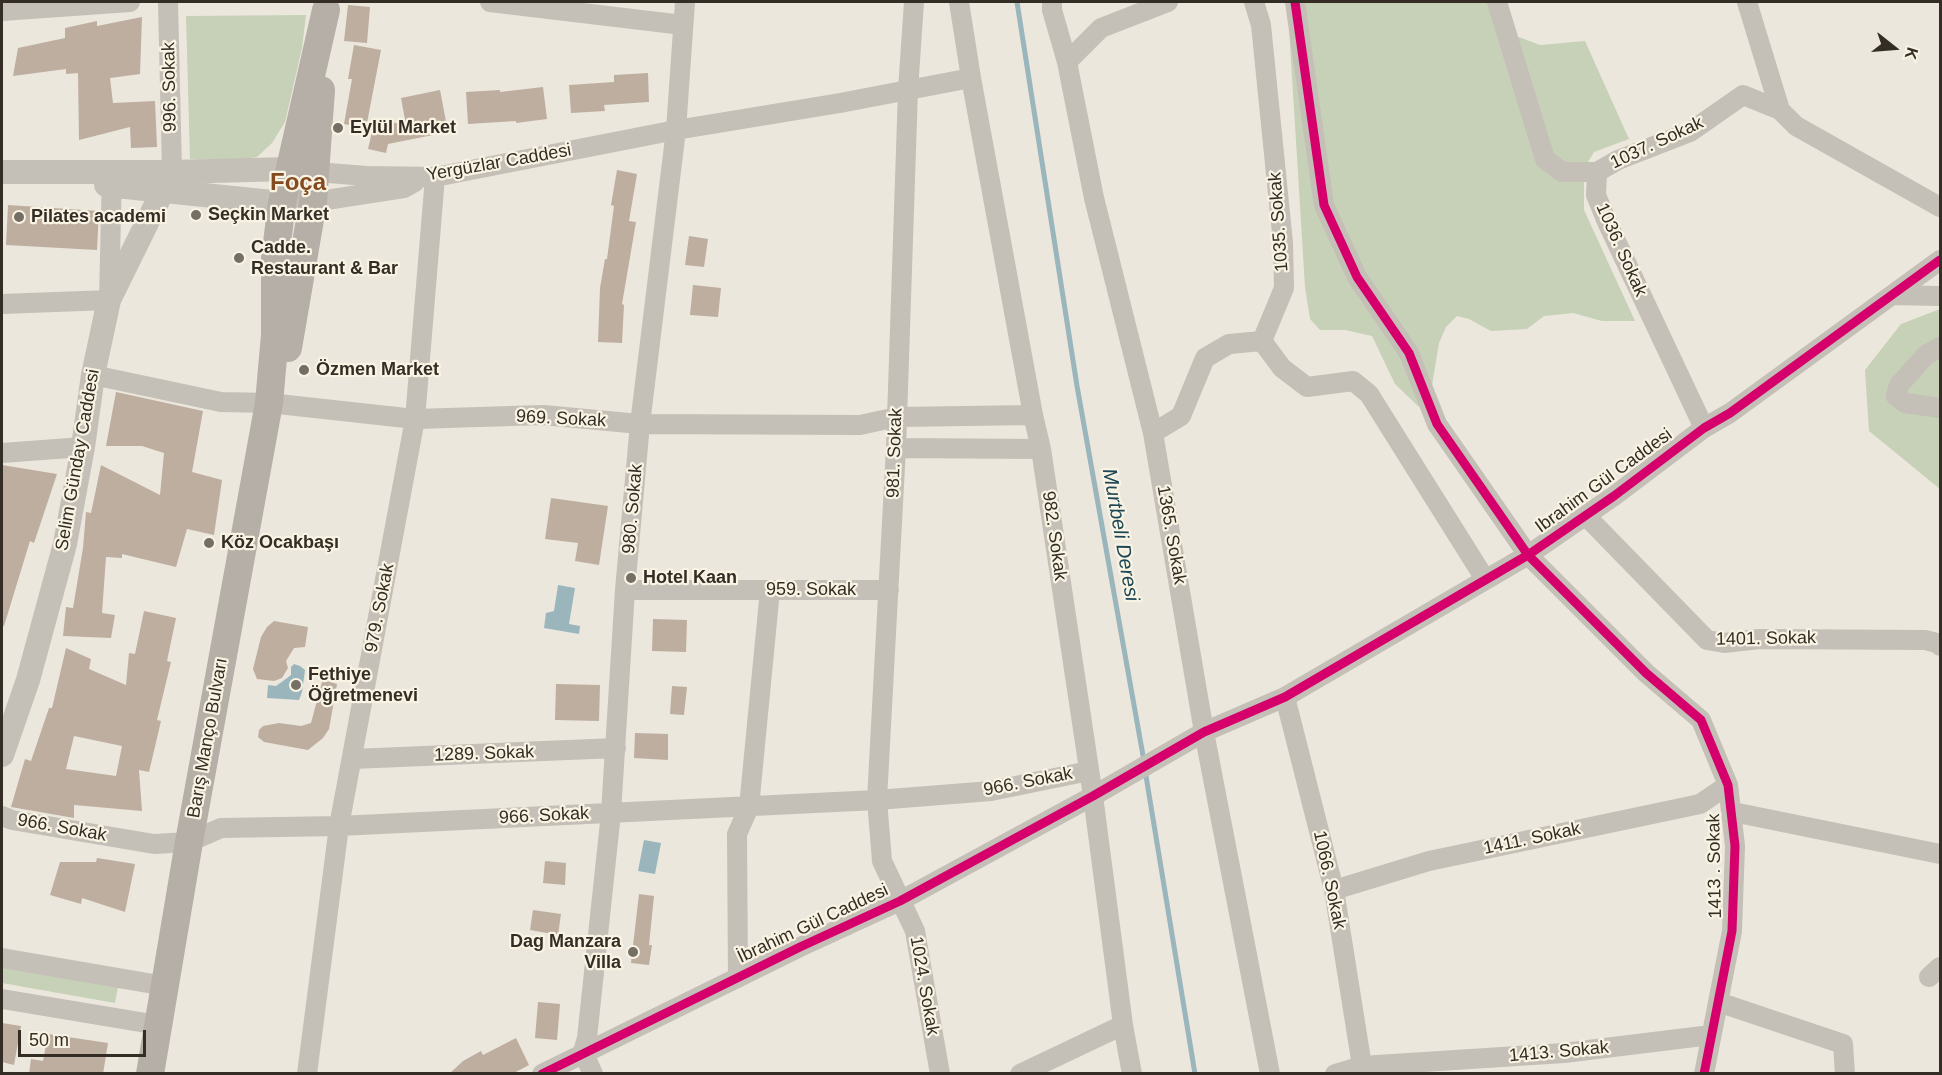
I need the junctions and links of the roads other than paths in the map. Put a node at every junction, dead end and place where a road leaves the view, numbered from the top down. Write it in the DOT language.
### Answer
graph roads {
  1 [pos="130,2"];
  2 [pos="168,2"];
  3 [pos="490,2"];
  4 [pos="685,2"];
  5 [pos="914,2"];
  6 [pos="959,2"];
  7 [pos="1052,2"];
  8 [pos="1168,2"];
  9 [pos="1254,2"];
  10 [pos="1295,2"];
  11 [pos="1497,2"];
  12 [pos="1747,2"];
  13 [pos="326,6"];
  14 [pos="2,11"];
  15 [pos="683,25"];
  16 [pos="1067,62"];
  17 [pos="970,78"];
  18 [pos="908,90"];
  19 [pos="1780,110"];
  20 [pos="676,130"];
  21 [pos="302,170"];
  22 [pos="11,172"];
  23 [pos="1597,172"];
  24 [pos="430,177"];
  25 [pos="111,179"];
  26 [pos="167,182"];
  27 [pos="313,202"];
  28 [pos="282,203"];
  29 [pos="1941,207"];
  30 [pos="1941,260"];
  31 [pos="1892,295"];
  32 [pos="1941,296"];
  33 [pos="109,300"];
  34 [pos="2,304"];
  35 [pos="1262,341"];
  36 [pos="1941,347"];
  37 [pos="93,375"];
  38 [pos="269,403"];
  39 [pos="1941,408"];
  40 [pos="1033,415"];
  41 [pos="897,417"];
  42 [pos="415,419"];
  43 [pos="640,424"];
  44 [pos="1704,428"];
  45 [pos="1153,433"];
  46 [pos="83,447"];
  47 [pos="896,448"];
  48 [pos="1041,449"];
  49 [pos="2,453"];
  50 [pos="1586,516"];
  51 [pos="1528,555"];
  52 [pos="1485,579"];
  53 [pos="625,590"];
  54 [pos="770,590"];
  55 [pos="889,590"];
  56 [pos="1933,643"];
  57 [pos="1285,697"];
  58 [pos="1204,732"];
  59 [pos="616,748"];
  60 [pos="2,755"];
  61 [pos="352,759"];
  62 [pos="1089,771"];
  63 [pos="1728,785"];
  64 [pos="1093,796"];
  65 [pos="877,800"];
  66 [pos="749,807"];
  67 [pos="1733,812"];
  68 [pos="611,813"];
  69 [pos="2,816"];
  70 [pos="339,826"];
  71 [pos="189,842"];
  72 [pos="1941,854"];
  73 [pos="1334,890"];
  74 [pos="900,901"];
  75 [pos="2,958"];
  76 [pos="738,978"];
  77 [pos="165,986"];
  78 [pos="2,999"];
  79 [pos="1718,1002"];
  80 [pos="158,1025"];
  81 [pos="1123,1025"];
  82 [pos="1711,1035"];
  83 [pos="583,1052"];
  84 [pos="1362,1066"];
  85 [pos="1388,1069"];
  86 [pos="150,1074"];
  87 [pos="307,1074"];
  88 [pos="542,1074"];
  89 [pos="593,1074"];
  90 [pos="940,1074"];
  91 [pos="1020,1074"];
  92 [pos="1132,1074"];
  93 [pos="1270,1074"];
  94 [pos="1335,1074"];
  95 [pos="1704,1074"];
  96 [pos="1845,1074"];
  1 -- 14 [label="street"];
  2 -- 26 [label="street, 996. Sokak"];
  3 -- 15 [label="street"];
  4 -- 15 [label="street, 980. Sokak"];
  5 -- 18 [label="street, 981. Sokak"];
  6 -- 17 [label="street, 982. Sokak"];
  7 -- 16 [label="street, 1365. Sokak"];
  8 -- 16 [label="street"];
  9 -- 35 [label="street, 1035. Sokak"];
  10 -- 51 [label="street, 1413 . Sokak"];
  11 -- 23 [label="street"];
  12 -- 19 [label="street"];
  13 -- 21 [label="main road, Barış Manço Bulvarı"];
  15 -- 20 [label="street, 980. Sokak"];
  16 -- 45 [label="street, 1365. Sokak"];
  17 -- 18 [label="street, Yergüzlar Caddesi"];
  17 -- 40 [label="street, 982. Sokak"];
  18 -- 20 [label="street, Yergüzlar Caddesi"];
  18 -- 41 [label="street, 981. Sokak"];
  19 -- 23 [label="street, 1037. Sokak"];
  19 -- 29 [label="street"];
  20 -- 24 [label="street, Yergüzlar Caddesi"];
  20 -- 43 [label="street, 980. Sokak"];
  21 -- 24 [label="street, Yergüzlar Caddesi"];
  21 -- 26 [label="street, Yergüzlar Caddesi"];
  21 -- 27 [label="main road, Barış Manço Bulvarı"];
  21 -- 28 [label="main road, Barış Manço Bulvarı"];
  22 -- 25 [label="street, Yergüzlar Caddesi"];
  23 -- 44 [label="street, 1036. Sokak"];
  24 -- 27 [label="street"];
  24 -- 42 [label="street, 979. Sokak"];
  25 -- 26 [label="street, Yergüzlar Caddesi"];
  25 -- 33 [label="street"];
  26 -- 28 [label="street"];
  26 -- 33 [label="street, Selim Günday Caddesi"];
  27 -- 28 [label="street"];
  27 -- 38 [label="main road, Barış Manço Bulvarı"];
  28 -- 38 [label="main road, Barış Manço Bulvarı"];
  30 -- 31 [label="street, Ibrahim Gül Caddesi"];
  31 -- 32 [label="street"];
  31 -- 44 [label="street, Ibrahim Gül Caddesi"];
  33 -- 34 [label="street"];
  33 -- 37 [label="street, Selim Günday Caddesi"];
  35 -- 45 [label="street"];
  35 -- 52 [label="street"];
  36 -- 39 [label="street"];
  37 -- 38 [label="street, 969. Sokak"];
  37 -- 46 [label="street, Selim Günday Caddesi"];
  38 -- 42 [label="street, 969. Sokak"];
  38 -- 71 [label="main road, Barış Manço Bulvarı"];
  40 -- 41 [label="street, 969. Sokak"];
  40 -- 48 [label="street, 982. Sokak"];
  41 -- 43 [label="street, 969. Sokak"];
  41 -- 47 [label="street, 981. Sokak"];
  42 -- 43 [label="street, 969. Sokak"];
  42 -- 61 [label="street, 979. Sokak"];
  43 -- 53 [label="street, 980. Sokak"];
  44 -- 50 [label="street, Ibrahim Gül Caddesi"];
  45 -- 58 [label="street, 1365. Sokak"];
  46 -- 49 [label="street"];
  46 -- 60 [label="street, Selim Günday Caddesi"];
  47 -- 48 [label="street"];
  47 -- 55 [label="street, 981. Sokak"];
  48 -- 62 [label="street, 982. Sokak"];
  50 -- 51 [label="street, Ibrahim Gül Caddesi"];
  50 -- 56 [label="street, 1401. Sokak"];
  51 -- 52 [label="street, Ibrahim Gül Caddesi"];
  51 -- 63 [label="street, 1413 . Sokak"];
  52 -- 57 [label="street, Ibrahim Gül Caddesi"];
  53 -- 54 [label="street, 959. Sokak"];
  53 -- 59 [label="street, 980. Sokak"];
  54 -- 55 [label="street, 959. Sokak"];
  54 -- 66 [label="street"];
  55 -- 65 [label="street, 981. Sokak"];
  57 -- 58 [label="street, Ibrahim Gül Caddesi"];
  57 -- 73 [label="street, 1066. Sokak"];
  58 -- 64 [label="street, İbrahim Gül Caddesi"];
  58 -- 93 [label="street, 1365. Sokak"];
  59 -- 61 [label="street, 1289. Sokak"];
  59 -- 68 [label="street, 980. Sokak"];
  61 -- 70 [label="street, 979. Sokak"];
  62 -- 64 [label="street, 982. Sokak"];
  62 -- 65 [label="street, 966. Sokak"];
  63 -- 67 [label="street, 1413 . Sokak"];
  63 -- 73 [label="street, 1411. Sokak"];
  64 -- 74 [label="street, İbrahim Gül Caddesi"];
  64 -- 81 [label="street, 982. Sokak"];
  65 -- 66 [label="street, 966. Sokak"];
  65 -- 74 [label="street, 981. Sokak"];
  66 -- 68 [label="street, 966. Sokak"];
  66 -- 76 [label="street"];
  67 -- 72 [label="street"];
  67 -- 79 [label="street, 1413 . Sokak"];
  68 -- 70 [label="street, 966. Sokak"];
  68 -- 83 [label="street, 980. Sokak"];
  69 -- 71 [label="street, 966. Sokak"];
  70 -- 71 [label="street, 966. Sokak"];
  70 -- 87 [label="street, 979. Sokak"];
  71 -- 77 [label="main road, Barış Manço Bulvarı"];
  73 -- 84 [label="street, 1066. Sokak"];
  74 -- 76 [label="street, İbrahim Gül Caddesi"];
  74 -- 90 [label="street, 1024. Sokak"];
  75 -- 77 [label="street"];
  76 -- 83 [label="street, İbrahim Gül Caddesi"];
  77 -- 80 [label="main road, Barış Manço Bulvarı"];
  78 -- 80 [label="street"];
  79 -- 82 [label="street, 1413 . Sokak"];
  79 -- 96 [label="street"];
  80 -- 86 [label="main road, Barış Manço Bulvarı"];
  81 -- 91 [label="street"];
  81 -- 92 [label="street, 982. Sokak"];
  82 -- 85 [label="street, 1413. Sokak"];
  82 -- 95 [label="street, 1413 . Sokak"];
  83 -- 88 [label="street, İbrahim Gül Caddesi"];
  83 -- 89 [label="street"];
  84 -- 85 [label="street, 1413. Sokak"];
  84 -- 94 [label="street, 1413. Sokak"];
}
